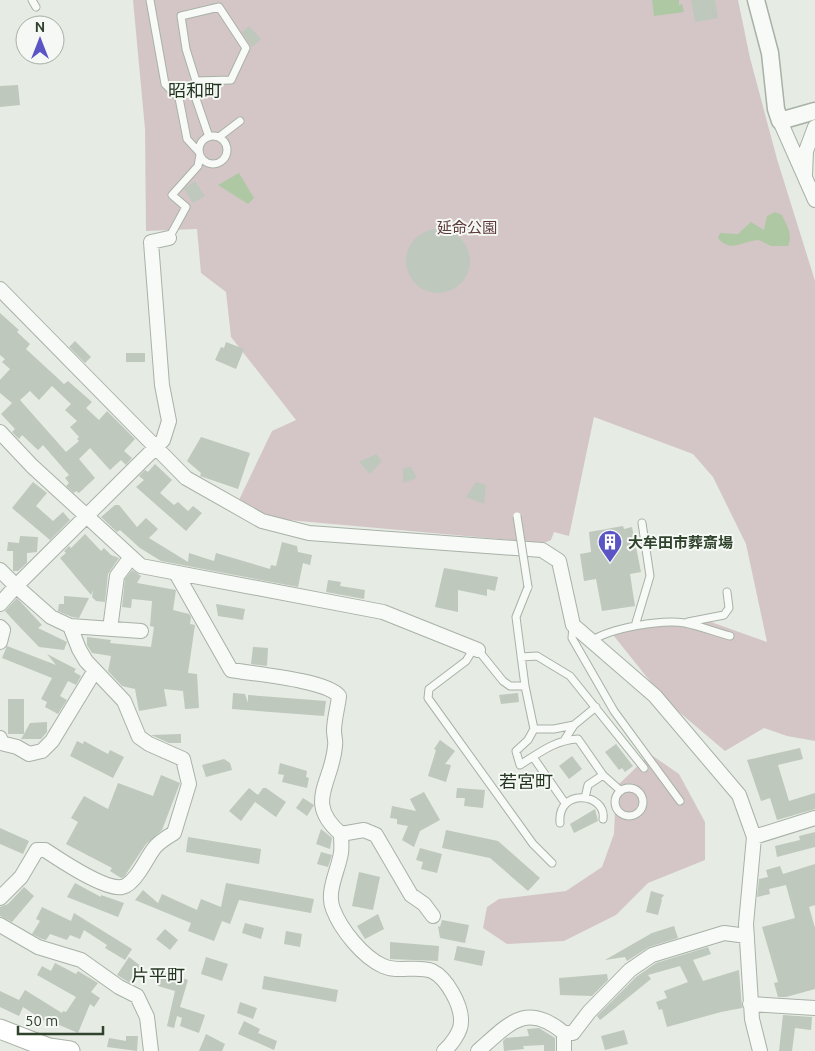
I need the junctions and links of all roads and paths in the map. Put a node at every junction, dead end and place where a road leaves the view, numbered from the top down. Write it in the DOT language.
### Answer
graph roads {
  1 [pos="32,0"];
  2 [pos="38,0"];
  3 [pos="150,0"];
  4 [pos="756,0"];
  5 [pos="196,81"];
  6 [pos="815,111"];
  7 [pos="240,121"];
  8 [pos="780,121"];
  9 [pos="815,127"];
  10 [pos="209,137"];
  11 [pos="219,137"];
  12 [pos="199,153"];
  13 [pos="805,177"];
  14 [pos="815,200"];
  15 [pos="169,238"];
  16 [pos="0,289"];
  17 [pos="0,432"];
  18 [pos="156,447"];
  19 [pos="88,515"];
  20 [pos="517,516"];
  21 [pos="642,523"];
  22 [pos="131,557"];
  23 [pos="0,570"];
  24 [pos="176,573"];
  25 [pos="16,586"];
  26 [pos="728,592"];
  27 [pos="0,604"];
  28 [pos="684,623"];
  29 [pos="572,624"];
  30 [pos="70,626"];
  31 [pos="635,626"];
  32 [pos="0,627"];
  33 [pos="110,629"];
  34 [pos="142,631"];
  35 [pos="730,636"];
  36 [pos="591,641"];
  37 [pos="0,642"];
  38 [pos="476,649"];
  39 [pos="521,657"];
  40 [pos="94,672"];
  41 [pos="525,686"];
  42 [pos="596,707"];
  43 [pos="574,724"];
  44 [pos="534,729"];
  45 [pos="0,738"];
  46 [pos="565,739"];
  47 [pos="533,757"];
  48 [pos="644,768"];
  49 [pos="603,775"];
  50 [pos="621,791"];
  51 [pos="584,798"];
  52 [pos="680,801"];
  53 [pos="565,803"];
  54 [pos="618,810"];
  55 [pos="815,818"];
  56 [pos="560,823"];
  57 [pos="342,834"];
  58 [pos="754,837"];
  59 [pos="552,863"];
  60 [pos="0,898"];
  61 [pos="433,916"];
  62 [pos="0,925"];
  63 [pos="747,936"];
  64 [pos="750,1004"];
  65 [pos="815,1008"];
  66 [pos="0,1029"];
  67 [pos="564,1033"];
  68 [pos="70,1051"];
  69 [pos="151,1051"];
  70 [pos="444,1051"];
  71 [pos="478,1051"];
  72 [pos="564,1051"];
  73 [pos="760,1051"];
  1 -- 2 [label="lane"];
  3 -- 12 [label="lane"];
  4 -- 8 [label="street"];
  5 -- 5 [label="lane"];
  5 -- 10 [label="lane"];
  6 -- 8 [label="street"];
  7 -- 11 [label="lane"];
  8 -- 13 [label="street"];
  9 -- 13 [label="street"];
  10 -- 11 [label="lane"];
  10 -- 12 [label="lane"];
  11 -- 12 [label="lane"];
  12 -- 15 [label="lane"];
  13 -- 14 [label="street"];
  15 -- 18 [label="street"];
  16 -- 18 [label="street"];
  17 -- 19 [label="street"];
  18 -- 19 [label="street"];
  18 -- 29 [label="street"];
  19 -- 22 [label="street"];
  19 -- 25 [label="street"];
  20 -- 39 [label="lane, bridge"];
  21 -- 31 [label="lane"];
  22 -- 24 [label="street"];
  22 -- 33 [label="street"];
  23 -- 25 [label="street"];
  24 -- 38 [label="street"];
  24 -- 57 [label="street"];
  25 -- 27 [label="street"];
  25 -- 30 [label="street"];
  26 -- 28 [label="lane"];
  28 -- 31 [label="lane"];
  28 -- 35 [label="lane"];
  29 -- 36 [label="street"];
  29 -- 52 [label="lane"];
  30 -- 33 [label="street"];
  30 -- 40 [label="street"];
  31 -- 36 [label="lane"];
  32 -- 37 [label="street"];
  33 -- 34 [label="street"];
  36 -- 58 [label="street"];
  38 -- 41 [label="lane"];
  38 -- 59 [label="lane"];
  39 -- 41 [label="lane"];
  39 -- 42 [label="lane"];
  40 -- 45 [label="street"];
  40 -- 60 [label="street"];
  41 -- 44 [label="lane"];
  42 -- 43 [label="lane"];
  42 -- 48 [label="lane"];
  43 -- 44 [label="lane"];
  43 -- 46 [label="lane"];
  44 -- 47 [label="lane"];
  46 -- 47 [label="lane"];
  46 -- 49 [label="lane"];
  47 -- 53 [label="lane"];
  49 -- 50 [label="lane"];
  49 -- 51 [label="lane"];
  50 -- 54 [label="lane"];
  50 -- 54 [label="lane"];
  51 -- 53 [label="lane"];
  51 -- 54 [label="lane"];
  53 -- 56 [label="lane"];
  55 -- 58 [label="street"];
  57 -- 61 [label="street"];
  57 -- 70 [label="street"];
  58 -- 63 [label="street"];
  62 -- 69 [label="street"];
  63 -- 64 [label="street"];
  63 -- 67 [label="street"];
  64 -- 65 [label="street"];
  64 -- 73 [label="street"];
  66 -- 68 [label="main road"];
  67 -- 71 [label="street"];
  67 -- 72 [label="street"];
}
